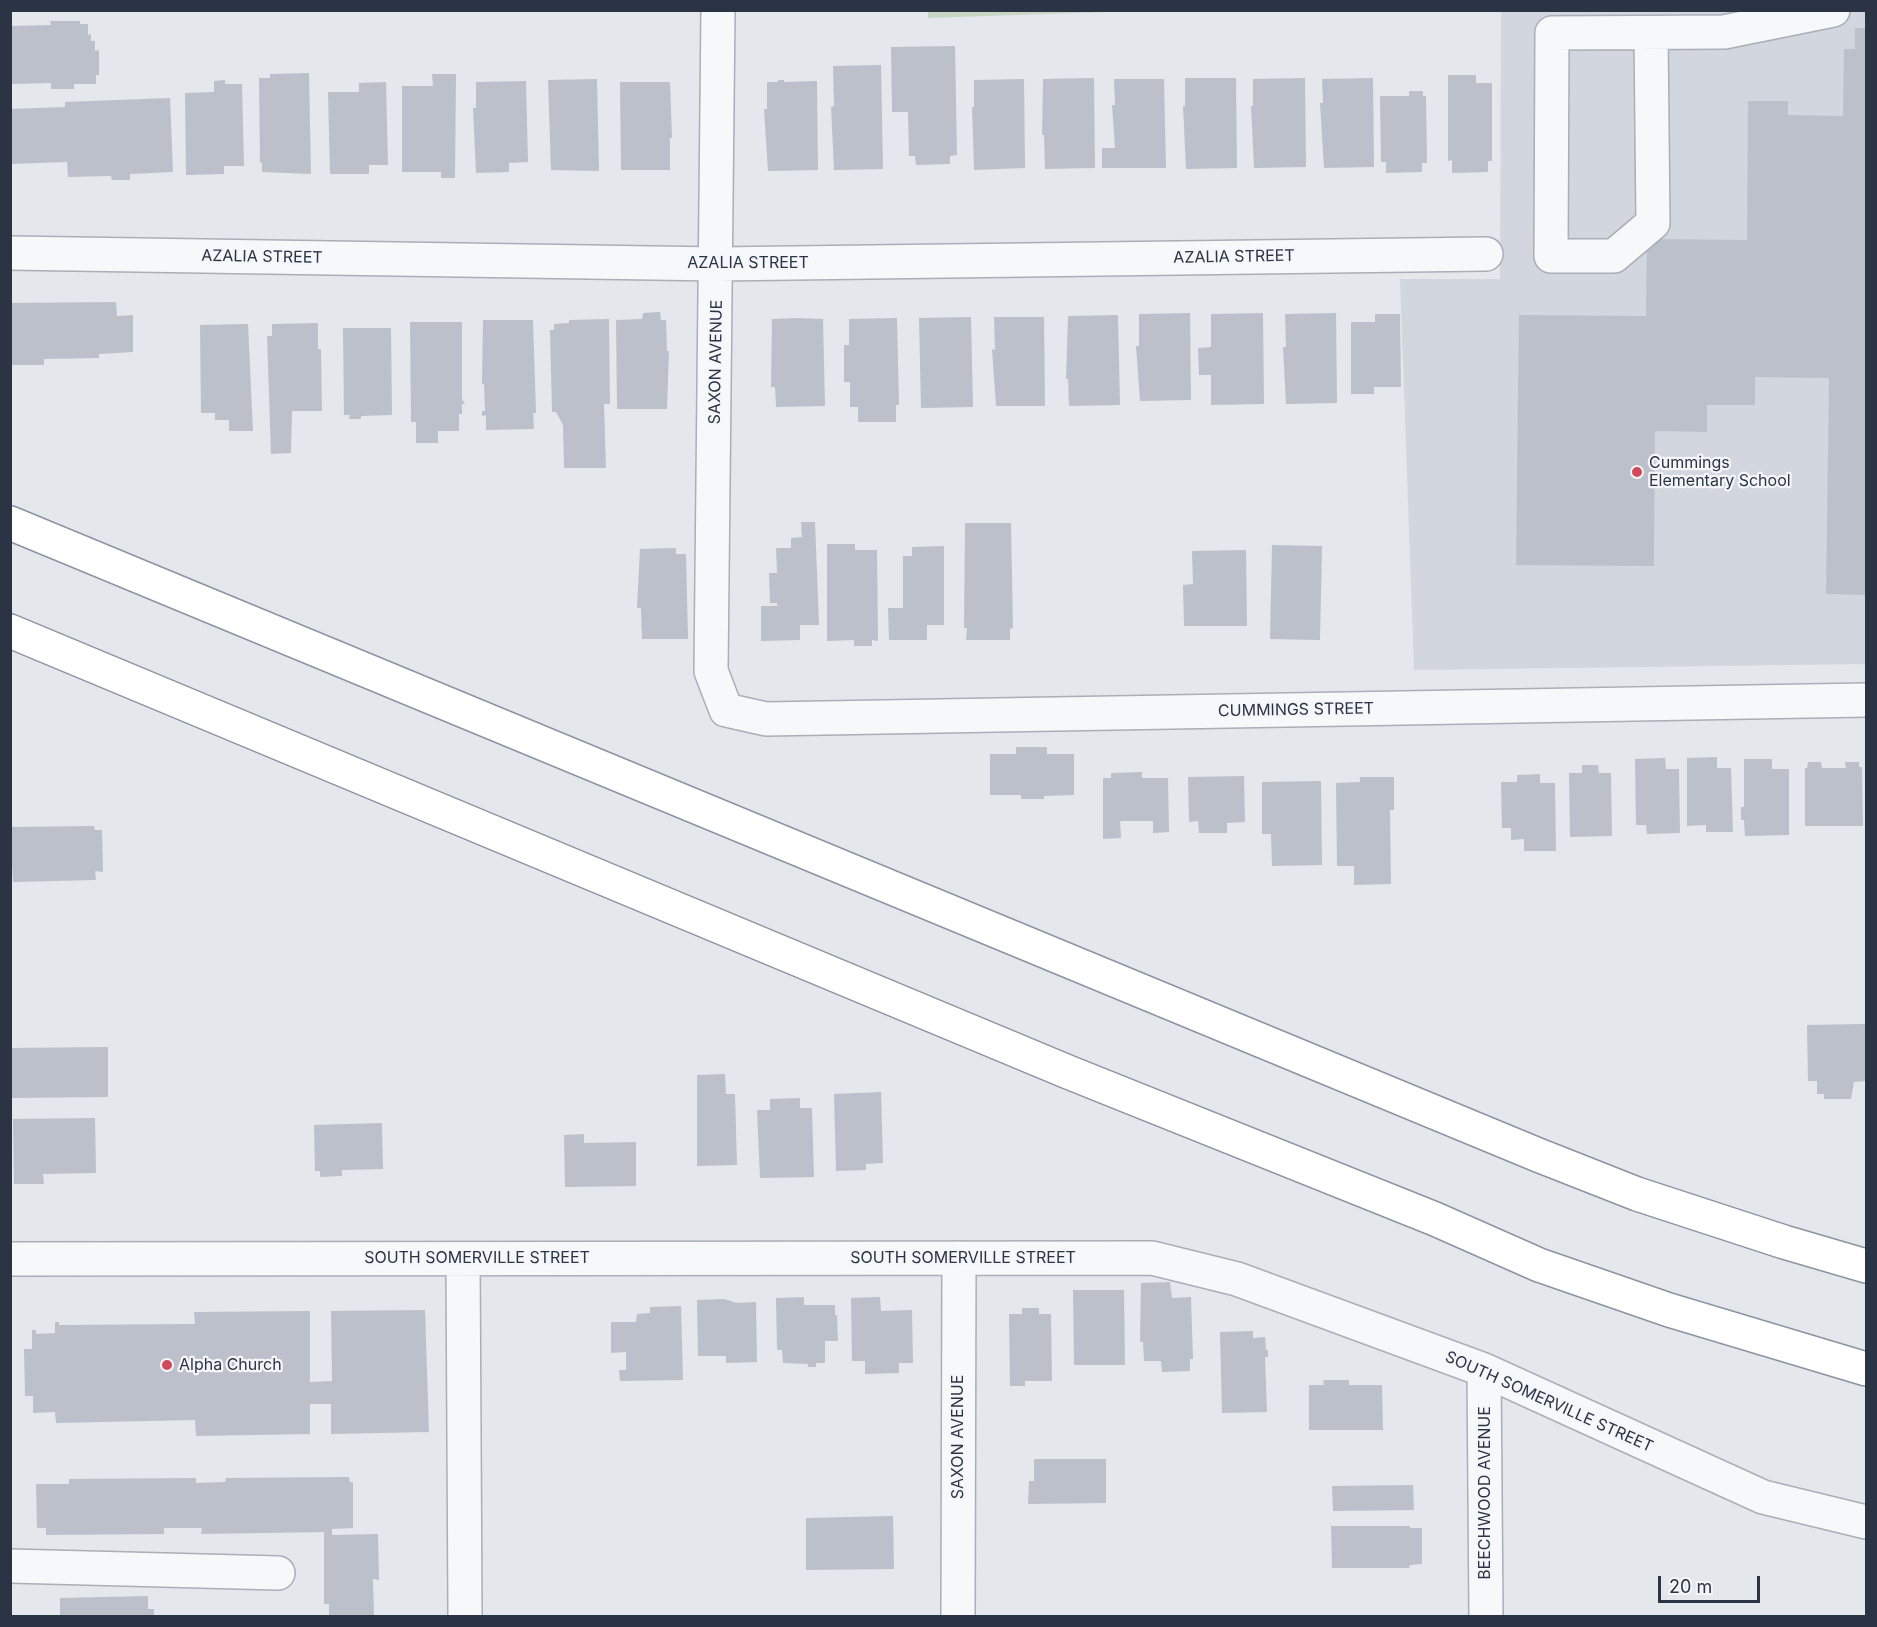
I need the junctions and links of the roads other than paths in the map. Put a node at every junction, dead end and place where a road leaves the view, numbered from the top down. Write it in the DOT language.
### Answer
graph roads {
  1 [pos="717,10"];
  2 [pos="1833,10"];
  3 [pos="1651,33"];
  4 [pos="10,253"];
  5 [pos="1486,254"];
  6 [pos="717,264"];
  7 [pos="10,523"];
  8 [pos="10,632"];
  9 [pos="1866,700"];
  10 [pos="726,710"];
  11 [pos="463,1258"];
  12 [pos="958,1258"];
  13 [pos="10,1259"];
  14 [pos="1866,1266"];
  15 [pos="1866,1369"];
  16 [pos="1484,1370"];
  17 [pos="1866,1522"];
  18 [pos="10,1566"];
  19 [pos="278,1573"];
  20 [pos="465,1617"];
  21 [pos="958,1617"];
  22 [pos="1486,1617"];
  1 -- 6 [label="street, SAXON AVENUE"];
  2 -- 3 [label="street"];
  3 -- 3 [label="street"];
  4 -- 6 [label="street, AZALIA STREET"];
  5 -- 6 [label="street, AZALIA STREET"];
  6 -- 10 [label="street, SAXON AVENUE"];
  7 -- 14 [label="highway"];
  8 -- 15 [label="highway"];
  9 -- 10 [label="street, CUMMINGS STREET"];
  11 -- 12 [label="street, SOUTH SOMERVILLE STREET"];
  11 -- 13 [label="street, SOUTH SOMERVILLE STREET"];
  11 -- 20 [label="street"];
  12 -- 16 [label="street, SOUTH SOMERVILLE STREET"];
  12 -- 21 [label="street, SAXON AVENUE"];
  16 -- 17 [label="street, SOUTH SOMERVILLE STREET"];
  16 -- 22 [label="street, BEECHWOOD AVENUE"];
  18 -- 19 [label="street"];
}
